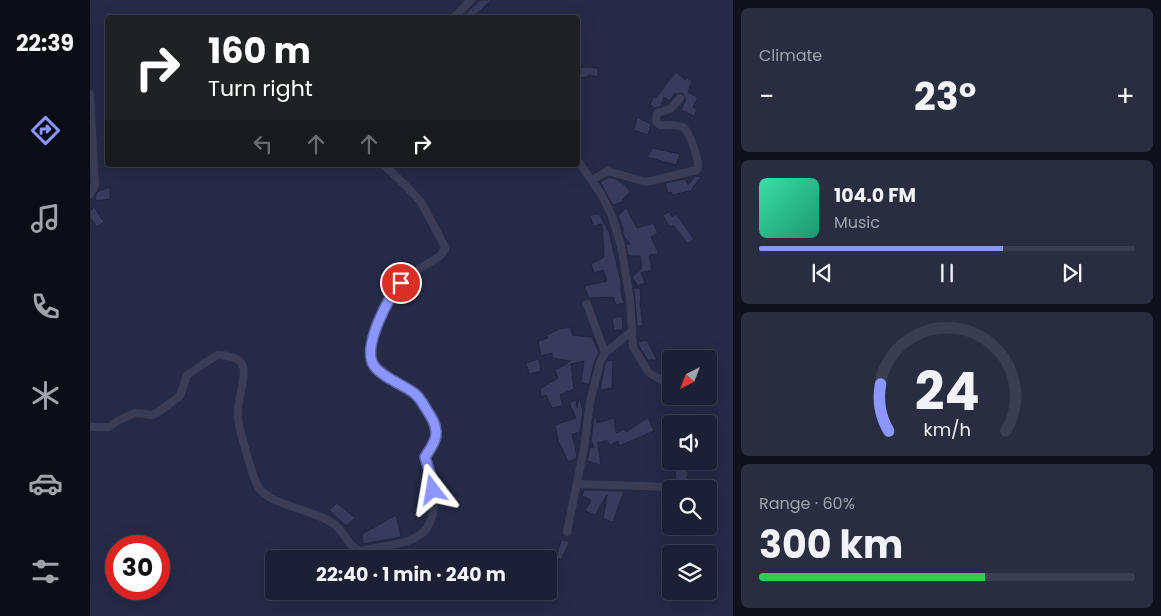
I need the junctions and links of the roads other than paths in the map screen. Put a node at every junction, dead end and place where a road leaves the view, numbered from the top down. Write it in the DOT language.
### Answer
graph roads {
  1 [pos="471,0"];
  2 [pos="456,15"];
  3 [pos="90,94"];
  4 [pos="680,98"];
  5 [pos="580,164"];
  6 [pos="386,167"];
  7 [pos="592,180"];
  8 [pos="90,194"];
  9 [pos="587,304"];
  10 [pos="632,330"];
  11 [pos="605,353"];
  12 [pos="662,380"];
  13 [pos="90,427"];
  14 [pos="577,484"];
  15 [pos="662,487"];
  16 [pos="567,532"];
  1 -- 2 [label="street"];
  3 -- 8 [label="street"];
  4 -- 7 [label="street"];
  5 -- 7 [label="street"];
  6 -- 13 [label="street"];
  7 -- 10 [label="street"];
  9 -- 11 [label="street"];
  10 -- 11 [label="street"];
  10 -- 12 [label="street"];
  11 -- 14 [label="street"];
  14 -- 15 [label="street"];
  14 -- 16 [label="street"];
}
